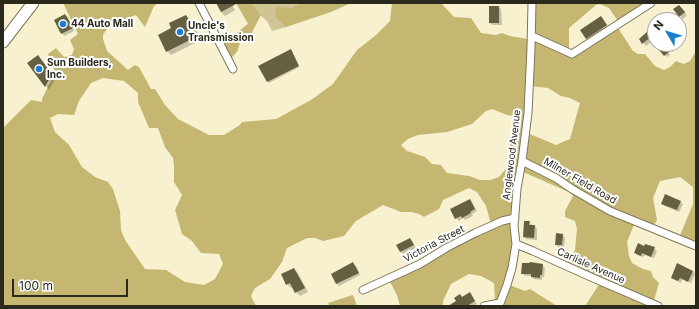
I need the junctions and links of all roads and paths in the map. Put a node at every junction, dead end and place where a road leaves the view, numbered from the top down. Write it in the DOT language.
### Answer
graph roads {
  1 [pos="33,3"];
  2 [pos="199,3"];
  3 [pos="532,3"];
  4 [pos="651,3"];
  5 [pos="532,36"];
  6 [pos="3,42"];
  7 [pos="233,69"];
  8 [pos="522,161"];
  9 [pos="514,218"];
  10 [pos="516,244"];
  11 [pos="696,246"];
  12 [pos="364,290"];
  13 [pos="499,304"];
  14 [pos="484,306"];
  15 [pos="658,306"];
  1 -- 6 [label="main road"];
  2 -- 7 [label="street"];
  3 -- 5 [label="street, Anglewood Avenue"];
  4 -- 5 [label="street"];
  5 -- 8 [label="street, Anglewood Avenue"];
  8 -- 9 [label="street, Anglewood Avenue"];
  8 -- 11 [label="street, Milner Field Road"];
  9 -- 10 [label="street, Anglewood Avenue"];
  9 -- 12 [label="street, Victoria Street"];
  10 -- 13 [label="street, Anglewood Avenue"];
  10 -- 15 [label="street, Carlisle Avenue"];
  13 -- 14 [label="street"];
}
